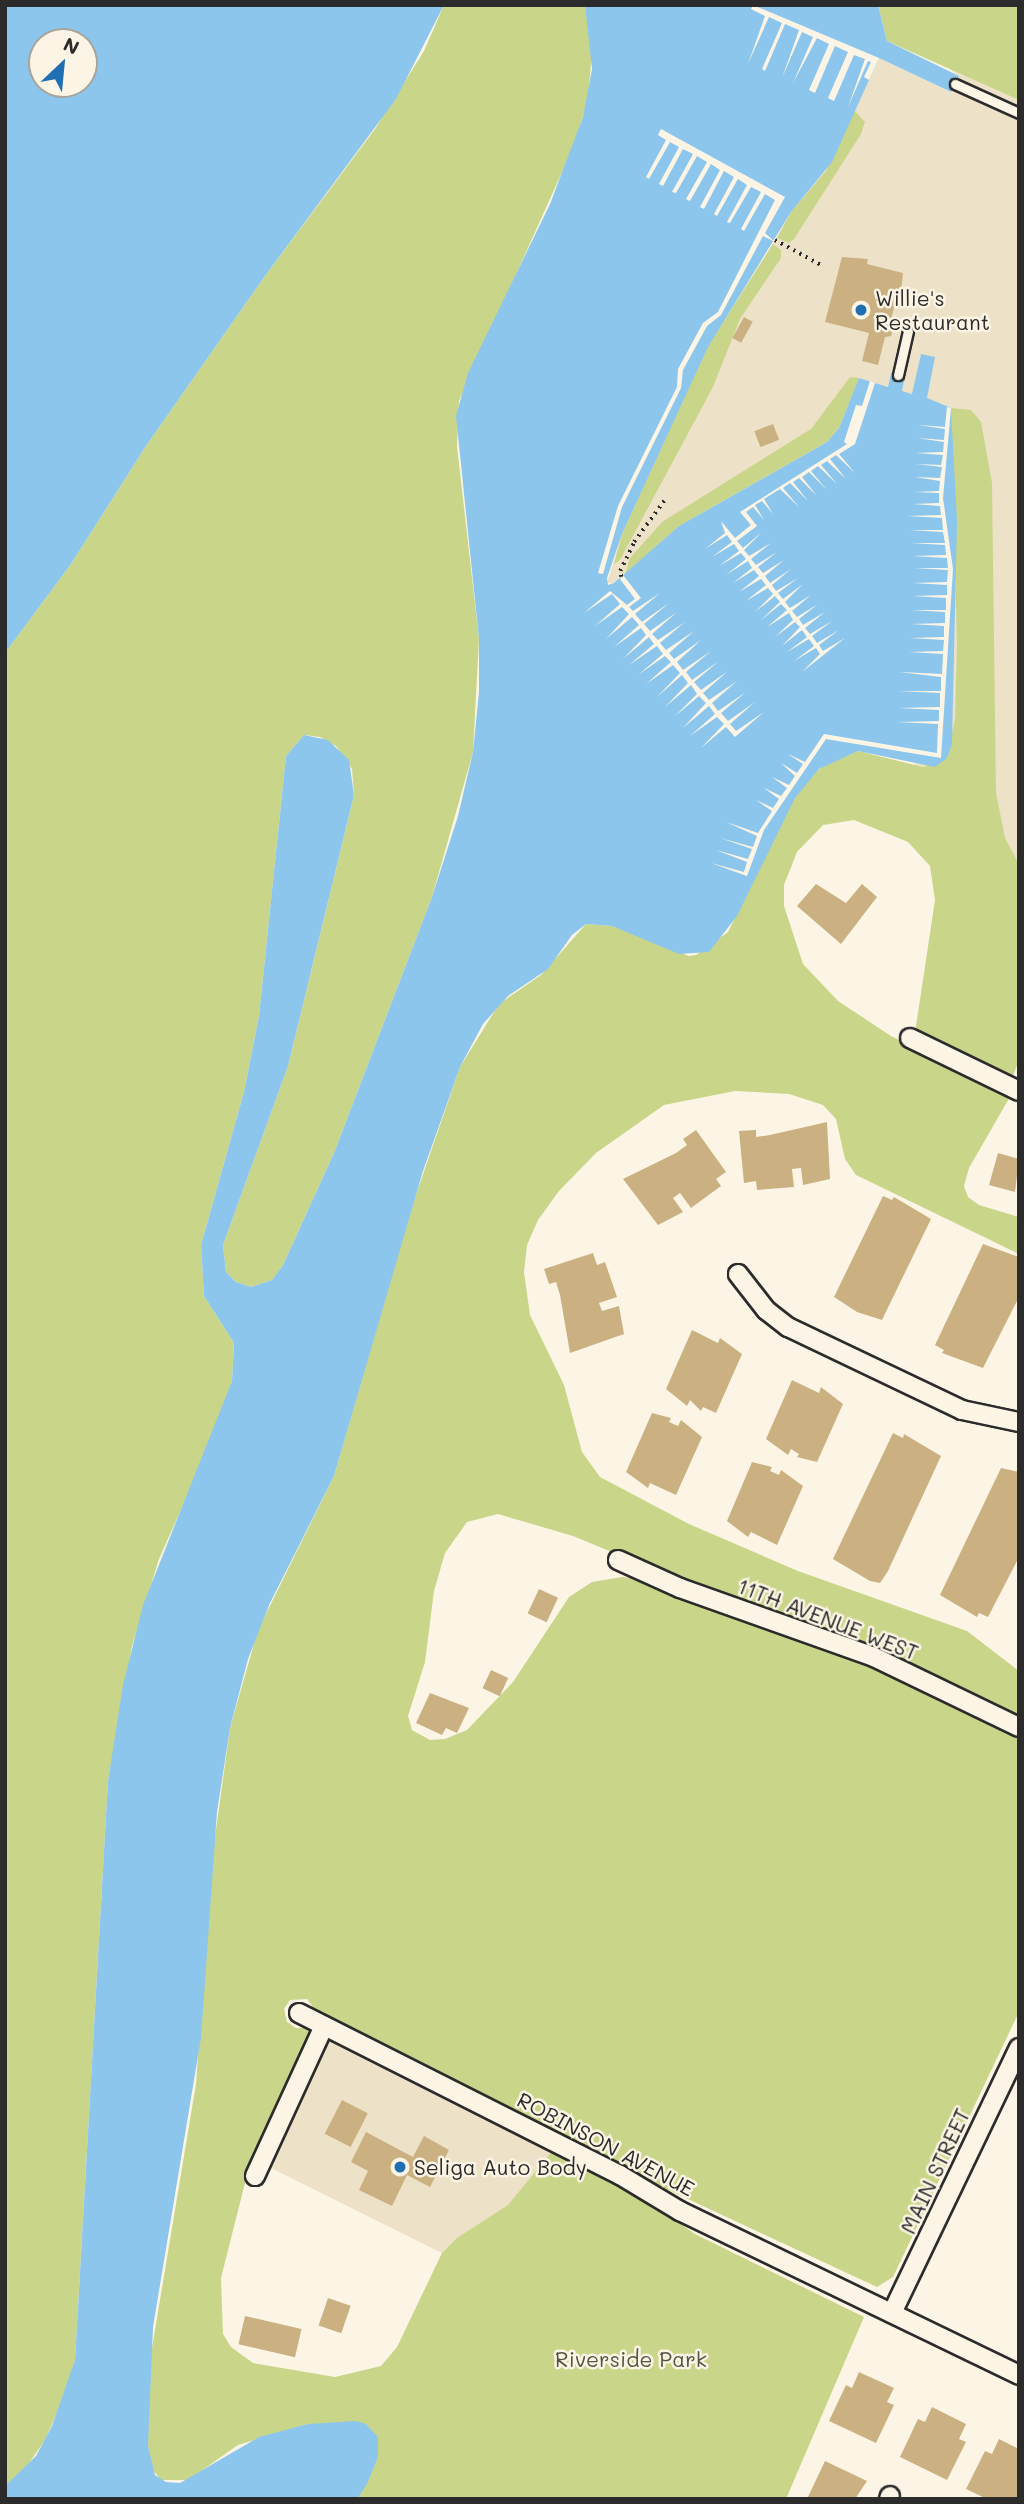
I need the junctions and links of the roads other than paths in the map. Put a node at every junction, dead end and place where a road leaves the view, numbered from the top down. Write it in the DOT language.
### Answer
graph roads {
  1 [pos="955,84"];
  2 [pos="1019,113"];
  3 [pos="908,331"];
  4 [pos="898,375"];
  5 [pos="910,1038"];
  6 [pos="1019,1091"];
  7 [pos="738,1274"];
  8 [pos="1019,1422"];
  9 [pos="618,1560"];
  10 [pos="1019,1727"];
  11 [pos="299,2013"];
  12 [pos="324,2026"];
  13 [pos="1019,2048"];
  14 [pos="254,2176"];
  15 [pos="892,2314"];
  16 [pos="1019,2375"];
  1 -- 2 [label="lane"];
  3 -- 4 [label="lane"];
  5 -- 6 [label="street"];
  7 -- 8 [label="street"];
  9 -- 10 [label="street, 11TH AVENUE WEST"];
  11 -- 12 [label="street, ROBINSON AVENUE"];
  12 -- 14 [label="street"];
  12 -- 15 [label="street, ROBINSON AVENUE"];
  13 -- 15 [label="street, MAIN STREET"];
  15 -- 16 [label="street, ROBINSON AVENUE"];
}
